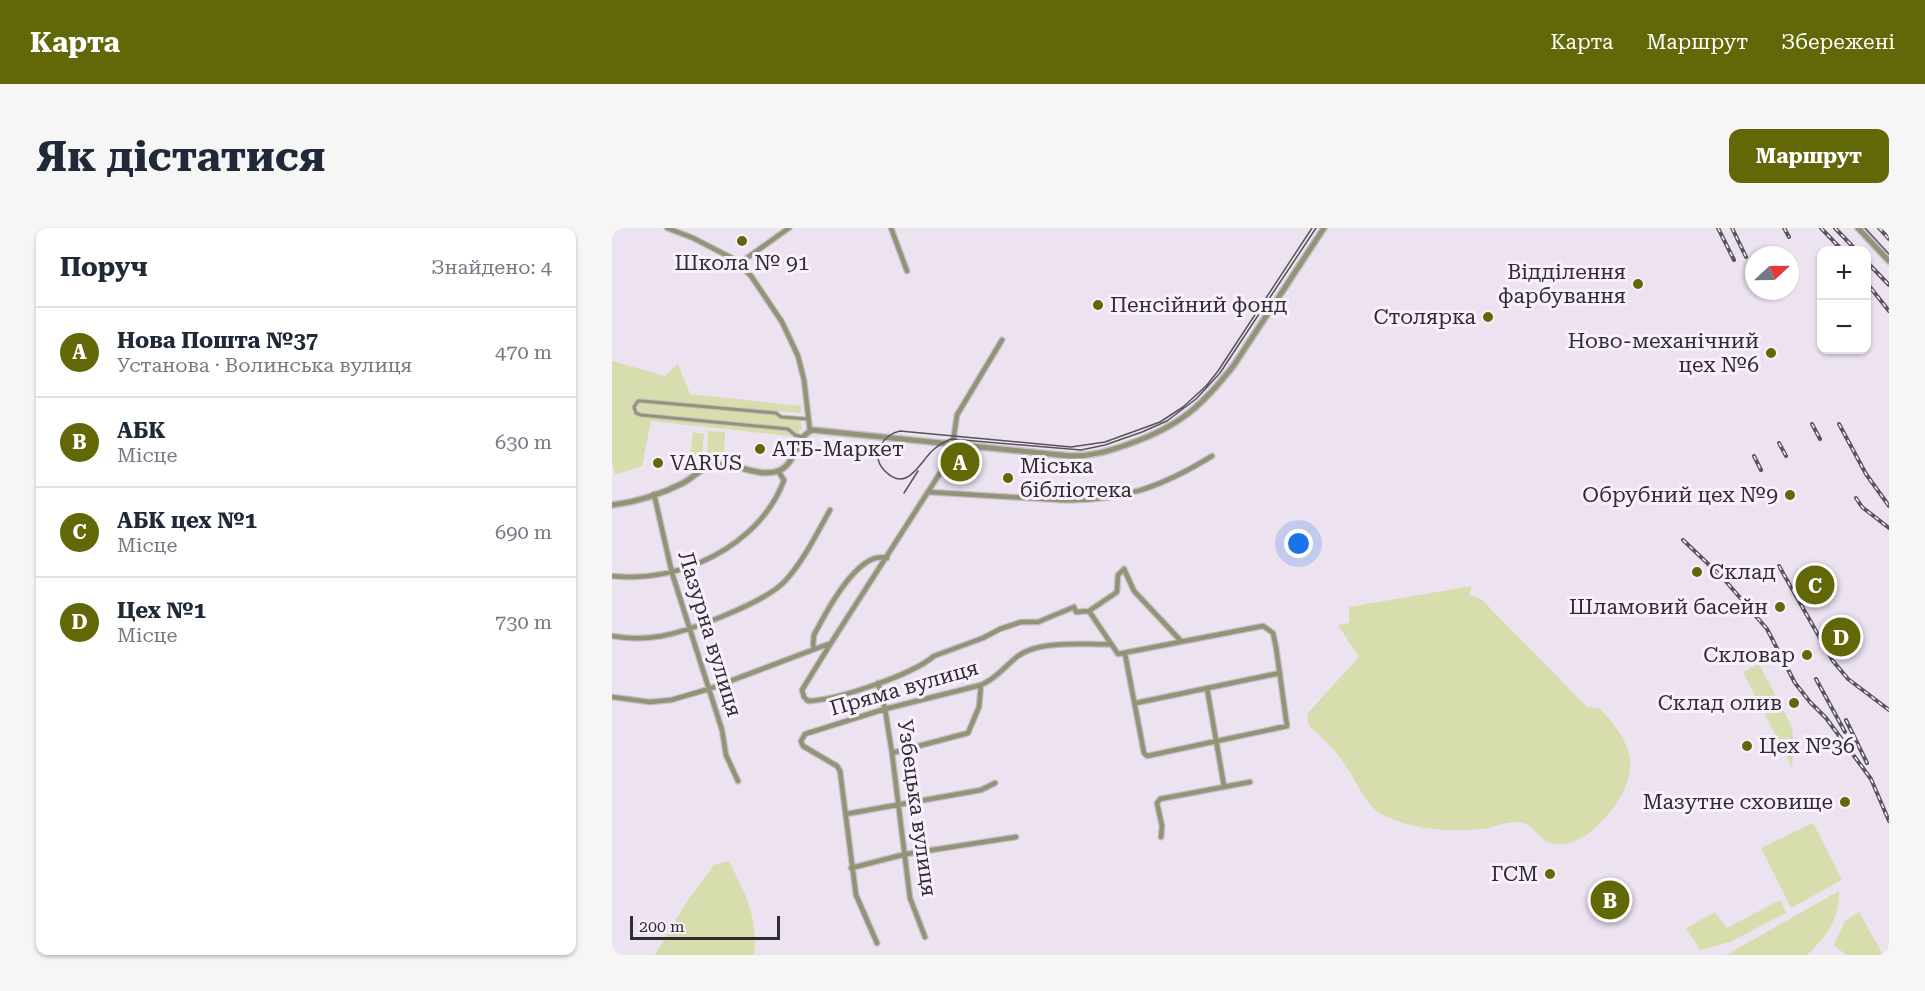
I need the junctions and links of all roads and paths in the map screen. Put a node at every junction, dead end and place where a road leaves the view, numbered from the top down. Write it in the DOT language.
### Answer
graph roads {
  1 [pos="667,228"];
  2 [pos="789,228"];
  3 [pos="891,228"];
  4 [pos="1324,228"];
  5 [pos="1858,228"];
  6 [pos="1889,261"];
  7 [pos="740,263"];
  8 [pos="907,271"];
  9 [pos="1002,340"];
  10 [pos="809,419"];
  11 [pos="810,431"];
  12 [pos="803,437"];
  13 [pos="952,444"];
  14 [pos="1212,456"];
  15 [pos="778,471"];
  16 [pos="928,492"];
  17 [pos="654,494"];
  18 [pos="612,504"];
  19 [pos="830,510"];
  20 [pos="887,558"];
  21 [pos="672,573"];
  22 [pos="612,576"];
  23 [pos="1089,611"];
  24 [pos="690,628"];
  25 [pos="612,636"];
  26 [pos="1181,642"];
  27 [pos="831,644"];
  28 [pos="1110,644"];
  29 [pos="815,649"];
  30 [pos="1125,654"];
  31 [pos="1280,673"];
  32 [pos="878,683"];
  33 [pos="981,685"];
  34 [pos="1207,688"];
  35 [pos="709,689"];
  36 [pos="612,697"];
  37 [pos="1136,703"];
  38 [pos="885,709"];
  39 [pos="1216,740"];
  40 [pos="892,753"];
  41 [pos="738,781"];
  42 [pos="1250,782"];
  43 [pos="995,783"];
  44 [pos="1224,786"];
  45 [pos="897,804"];
  46 [pos="846,814"];
  47 [pos="1016,837"];
  48 [pos="1161,837"];
  49 [pos="906,854"];
  50 [pos="851,868"];
  51 [pos="925,937"];
  52 [pos="877,943"];
  1 -- 7 [label="street"];
  2 -- 7 [label="street"];
  3 -- 8 [label="street"];
  4 -- 13 [label="street"];
  5 -- 6 [label="street"];
  7 -- 10 [label="street"];
  9 -- 13 [label="street"];
  10 -- 11 [label="street"];
  10 -- 12 [label="street"];
  11 -- 12 [label="street"];
  11 -- 13 [label="street"];
  12 -- 15 [label="street"];
  13 -- 16 [label="street"];
  14 -- 16 [label="street"];
  15 -- 17 [label="street"];
  15 -- 21 [label="street"];
  16 -- 20 [label="street"];
  17 -- 18 [label="street"];
  17 -- 21 [label="street, Лазурна вулиця"];
  19 -- 24 [label="street"];
  20 -- 27 [label="street"];
  20 -- 29 [label="street"];
  21 -- 22 [label="street"];
  21 -- 24 [label="street, Лазурна вулиця"];
  23 -- 26 [label="street"];
  23 -- 28 [label="street"];
  23 -- 32 [label="street"];
  24 -- 25 [label="street"];
  24 -- 35 [label="street, Лазурна вулиця"];
  26 -- 30 [label="street"];
  26 -- 31 [label="street"];
  27 -- 29 [label="street"];
  27 -- 32 [label="street"];
  28 -- 30 [label="street"];
  28 -- 33 [label="street, Пряма вулиця"];
  29 -- 35 [label="street"];
  30 -- 37 [label="street"];
  31 -- 34 [label="street"];
  31 -- 39 [label="street"];
  32 -- 38 [label="street, Узбецька вулиця"];
  33 -- 38 [label="street, Пряма вулиця"];
  33 -- 40 [label="street"];
  34 -- 37 [label="street"];
  34 -- 39 [label="street"];
  35 -- 36 [label="street"];
  35 -- 41 [label="street, Лазурна вулиця"];
  37 -- 39 [label="street"];
  38 -- 40 [label="street, Узбецька вулиця"];
  38 -- 46 [label="street, Пряма вулиця"];
  39 -- 44 [label="street"];
  40 -- 45 [label="street, Узбецька вулиця"];
  42 -- 44 [label="street"];
  43 -- 45 [label="street"];
  44 -- 48 [label="street"];
  45 -- 46 [label="street"];
  45 -- 49 [label="street, Узбецька вулиця"];
  46 -- 50 [label="street"];
  47 -- 49 [label="street"];
  49 -- 50 [label="street"];
  49 -- 51 [label="street, Узбецька вулиця"];
  50 -- 52 [label="street"];
}
